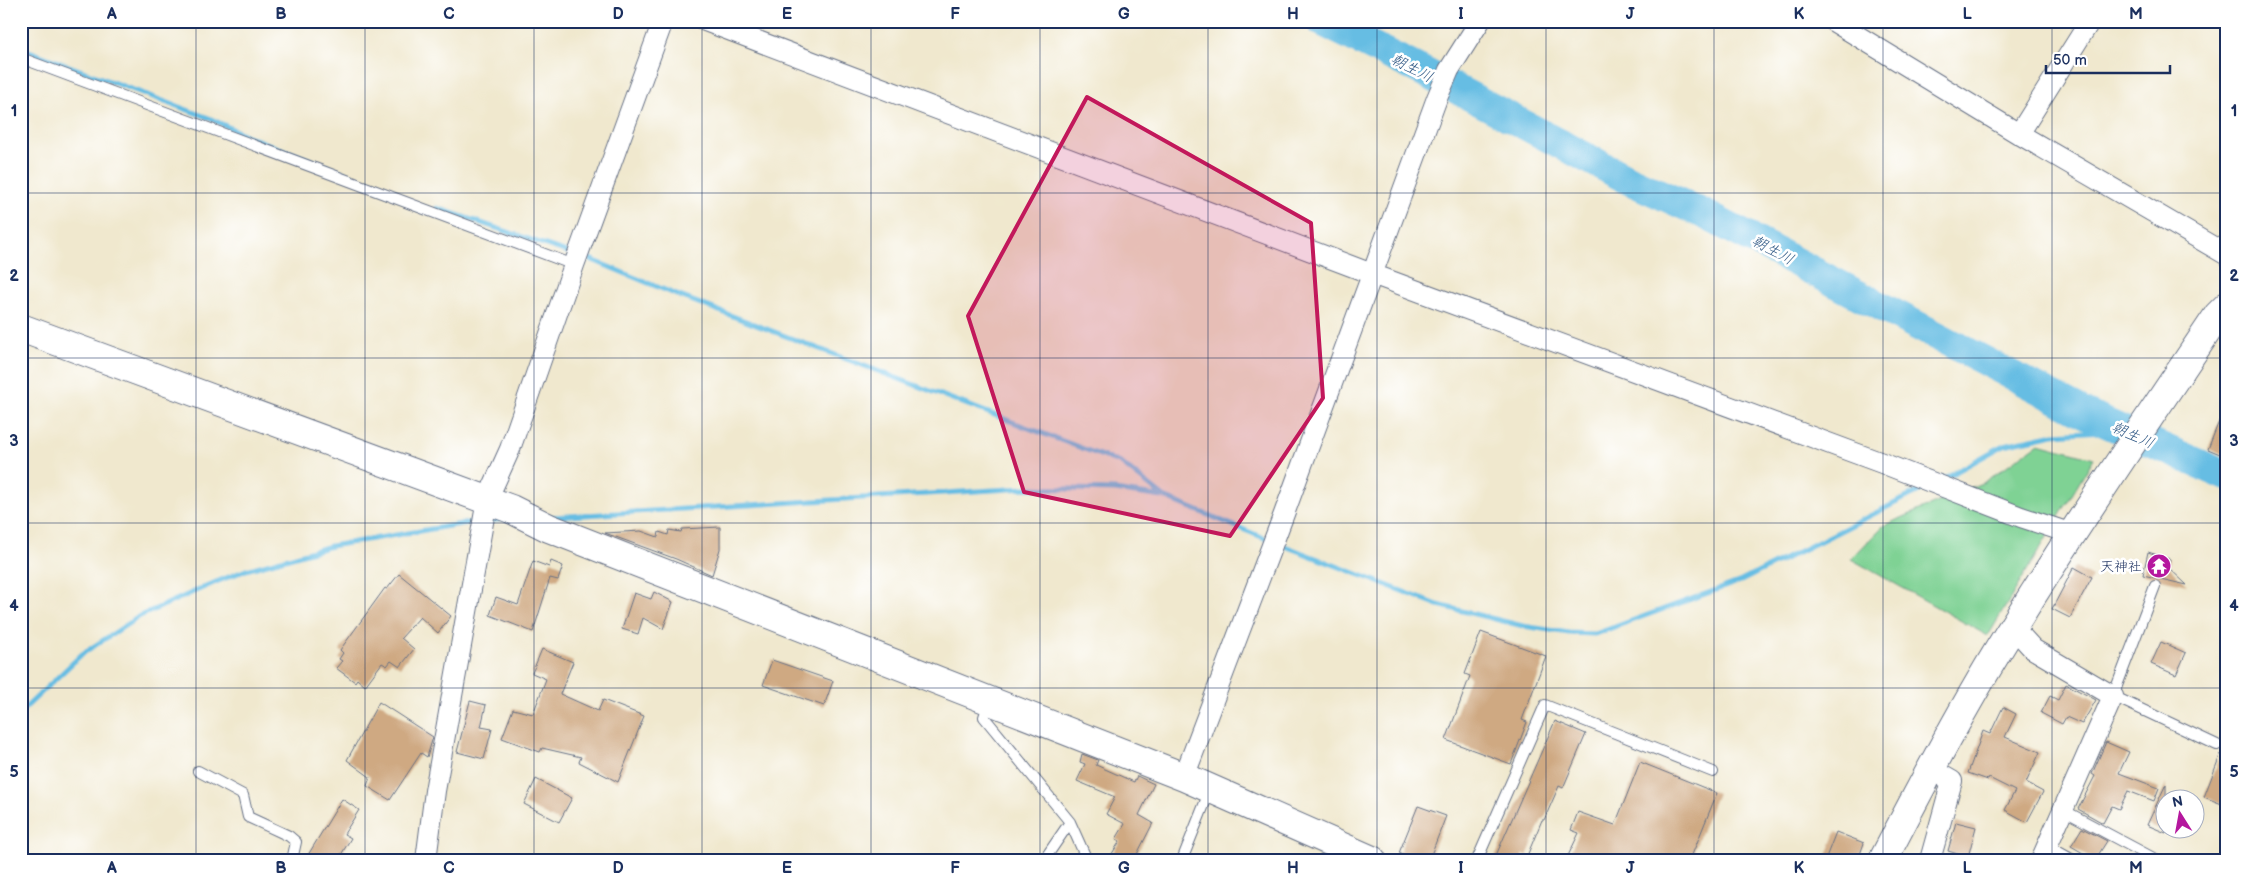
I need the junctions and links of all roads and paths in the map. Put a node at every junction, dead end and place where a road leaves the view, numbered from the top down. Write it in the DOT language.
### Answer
graph roads {
  1 [pos="663,21"];
  2 [pos="705,21"];
  3 [pos="1480,21"];
  4 [pos="1833,21"];
  5 [pos="2090,21"];
  6 [pos="21,58"];
  7 [pos="2019,134"];
  8 [pos="2227,256"];
  9 [pos="574,265"];
  10 [pos="1372,274"];
  11 [pos="2227,306"];
  12 [pos="21,328"];
  13 [pos="486,505"];
  14 [pos="2072,534"];
  15 [pos="2155,586"];
  16 [pos="2013,627"];
  17 [pos="2113,696"];
  18 [pos="990,701"];
  19 [pos="2217,745"];
  20 [pos="1931,769"];
  21 [pos="198,771"];
  22 [pos="1713,772"];
  23 [pos="1184,777"];
  24 [pos="1210,789"];
  25 [pos="2064,810"];
  26 [pos="1070,822"];
  27 [pos="2044,853"];
  28 [pos="292,860"];
  29 [pos="426,860"];
  30 [pos="1044,860"];
  31 [pos="1087,860"];
  32 [pos="1182,860"];
  33 [pos="1372,860"];
  34 [pos="1477,860"];
  35 [pos="1883,860"];
  36 [pos="1930,860"];
  37 [pos="2073,860"];
  38 [pos="2157,860"];
  1 -- 9 [label="street"];
  2 -- 10 [label="street"];
  3 -- 10 [label="street"];
  4 -- 7 [label="street"];
  5 -- 7 [label="street"];
  6 -- 9 [label="lane"];
  7 -- 8 [label="street"];
  9 -- 13 [label="street"];
  10 -- 14 [label="street"];
  10 -- 23 [label="street"];
  11 -- 14 [label="street"];
  12 -- 13 [label="street"];
  13 -- 18 [label="street"];
  13 -- 29 [label="street"];
  14 -- 16 [label="street"];
  15 -- 17 [label="lane"];
  16 -- 17 [label="street"];
  16 -- 20 [label="street"];
  17 -- 19 [label="lane"];
  17 -- 25 [label="street"];
  18 -- 23 [label="street"];
  18 -- 26 [label="lane"];
  20 -- 35 [label="street"];
  20 -- 36 [label="street"];
  21 -- 28 [label="lane"];
  22 -- 34 [label="lane"];
  23 -- 24 [label="street"];
  24 -- 32 [label="lane"];
  24 -- 33 [label="street"];
  25 -- 27 [label="street"];
  25 -- 38 [label="lane"];
  26 -- 30 [label="lane"];
  26 -- 31 [label="lane"];
  27 -- 37 [label="lane"];
}
